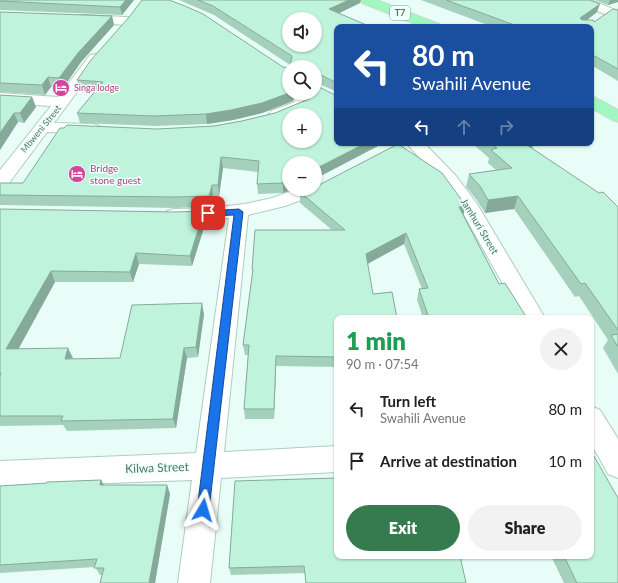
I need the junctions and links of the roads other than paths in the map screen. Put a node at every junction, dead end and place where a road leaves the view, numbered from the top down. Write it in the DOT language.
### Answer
graph roads {
  1 [pos="366,0"];
  2 [pos="580,0"];
  3 [pos="615,11"];
  4 [pos="72,18"];
  5 [pos="599,19"];
  6 [pos="126,22"];
  7 [pos="426,24"];
  8 [pos="102,49"];
  9 [pos="0,98"];
  10 [pos="302,100"];
  11 [pos="62,102"];
  12 [pos="594,103"];
  13 [pos="618,117"];
  14 [pos="264,119"];
  15 [pos="42,127"];
  16 [pos="108,130"];
  17 [pos="417,146"];
  18 [pos="0,183"];
  19 [pos="296,196"];
  20 [pos="239,212"];
  21 [pos="154,214"];
  22 [pos="532,315"];
  23 [pos="594,430"];
  24 [pos="334,459"];
  25 [pos="618,465"];
  26 [pos="208,466"];
  27 [pos="0,474"];
  28 [pos="194,583"];
  1 -- 7 [label="highway, T7"];
  2 -- 3 [label="street"];
  3 -- 5 [label="street"];
  4 -- 6 [label="street"];
  8 -- 11 [label="street, Mbweni Street"];
  9 -- 11 [label="street"];
  10 -- 14 [label="street"];
  11 -- 15 [label="street, Mbweni Street"];
  12 -- 13 [label="highway"];
  15 -- 16 [label="street"];
  15 -- 18 [label="street, Mbweni Street"];
  17 -- 22 [label="street, Jamhuri Street"];
  19 -- 20 [label="street"];
  20 -- 21 [label="street"];
  20 -- 26 [label="street"];
  23 -- 25 [label="street"];
  24 -- 26 [label="street, Kilwa Street"];
  26 -- 27 [label="street, Kilwa Street"];
  26 -- 28 [label="street"];
}
